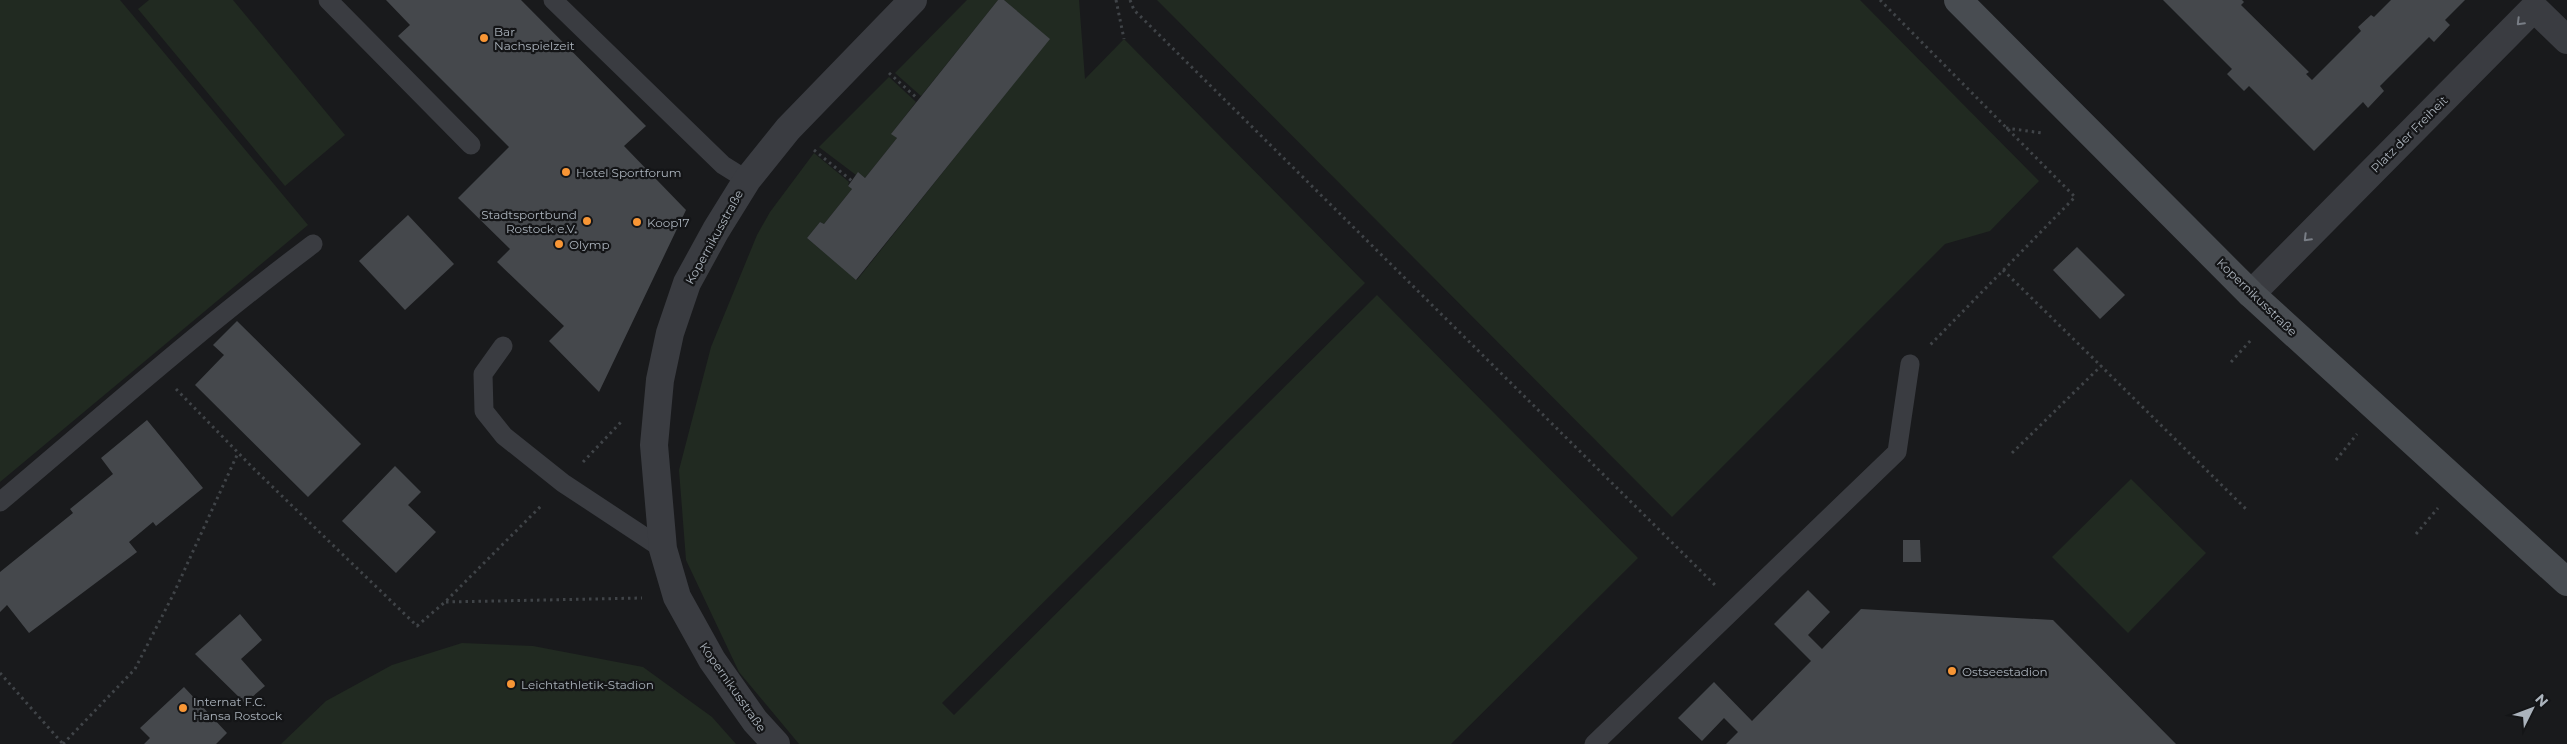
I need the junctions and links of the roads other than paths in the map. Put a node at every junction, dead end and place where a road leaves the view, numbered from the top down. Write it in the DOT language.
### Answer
graph roads {
  1 [pos="328,0"];
  2 [pos="553,0"];
  3 [pos="913,0"];
  4 [pos="1958,0"];
  5 [pos="2567,40"];
  6 [pos="472,146"];
  7 [pos="747,180"];
  8 [pos="313,244"];
  9 [pos="2251,294"];
  10 [pos="503,346"];
  11 [pos="1910,364"];
  12 [pos="0,502"];
  13 [pos="663,549"];
  14 [pos="2567,582"];
  15 [pos="776,744"];
  16 [pos="1594,744"];
  1 -- 6 [label="lane"];
  2 -- 7 [label="lane"];
  3 -- 7 [label="street, Kopernikusstraße"];
  4 -- 9 [label="street, Kopernikusstraße"];
  5 -- 9 [label="street, Platz der Freiheit, one-way"];
  7 -- 13 [label="street, Kopernikusstraße"];
  8 -- 12 [label="lane"];
  9 -- 14 [label="street, Kopernikusstraße"];
  10 -- 13 [label="lane"];
  11 -- 16 [label="lane"];
  13 -- 15 [label="street, Kopernikusstraße"];
}
